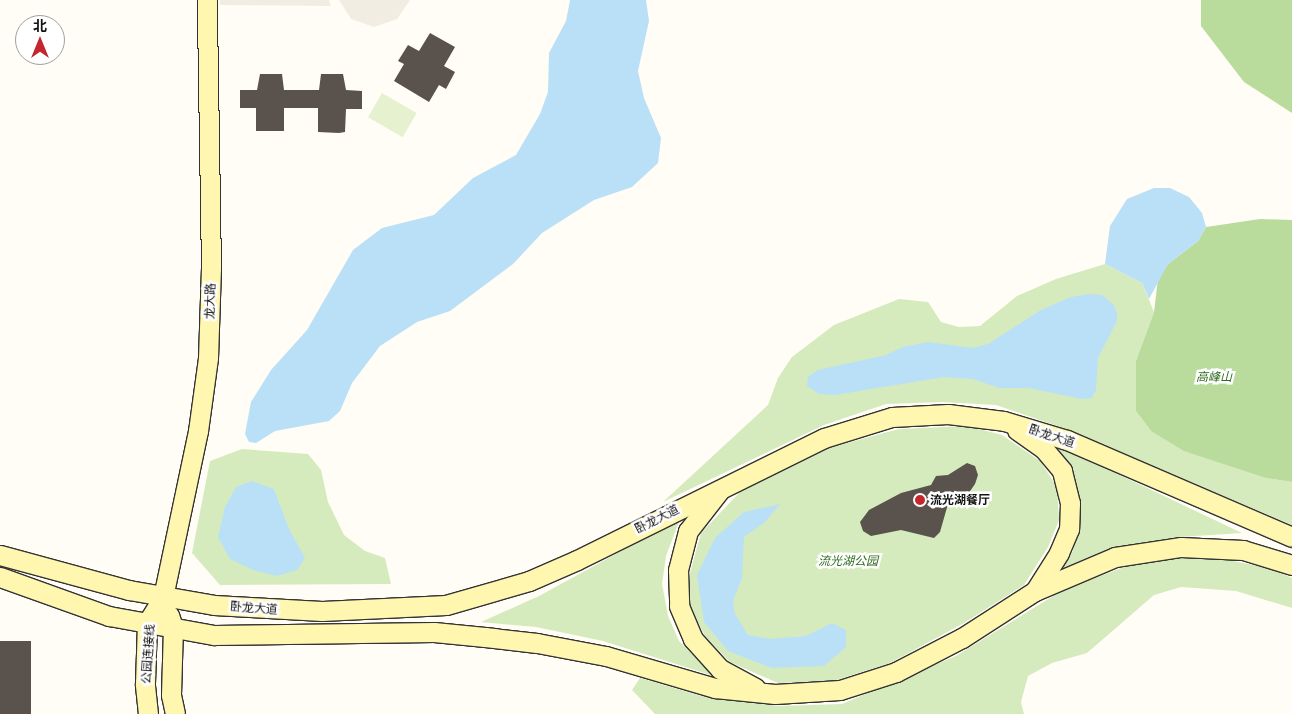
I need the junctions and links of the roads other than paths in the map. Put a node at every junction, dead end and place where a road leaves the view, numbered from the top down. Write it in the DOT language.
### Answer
graph roads {
  1 [pos="207,0"];
  2 [pos="1004,421"];
  3 [pos="723,485"];
  4 [pos="1292,537"];
  5 [pos="0,555"];
  6 [pos="1292,565"];
  7 [pos="0,577"];
  8 [pos="1035,591"];
  9 [pos="163,597"];
  10 [pos="147,624"];
  11 [pos="173,627"];
  12 [pos="776,694"];
  13 [pos="148,714"];
  14 [pos="176,714"];
  1 -- 9 [label="main road, 龙大路"];
  2 -- 3 [label="main road, 卧龙大道"];
  2 -- 4 [label="main road, 卧龙大道"];
  2 -- 8 [label="main road"];
  3 -- 9 [label="main road, 卧龙大道"];
  3 -- 12 [label="main road"];
  5 -- 9 [label="main road, 卧龙大道"];
  6 -- 8 [label="main road, 卧龙大道"];
  7 -- 10 [label="main road, 卧龙大道"];
  8 -- 12 [label="main road, 卧龙大道"];
  9 -- 10 [label="main road, 公园连接线"];
  9 -- 11 [label="main road, 公园连接线"];
  10 -- 11 [label="main road, 卧龙大道"];
  10 -- 13 [label="main road, 公园连接线"];
  11 -- 12 [label="main road, 卧龙大道"];
  11 -- 14 [label="main road, 公园连接线"];
}
